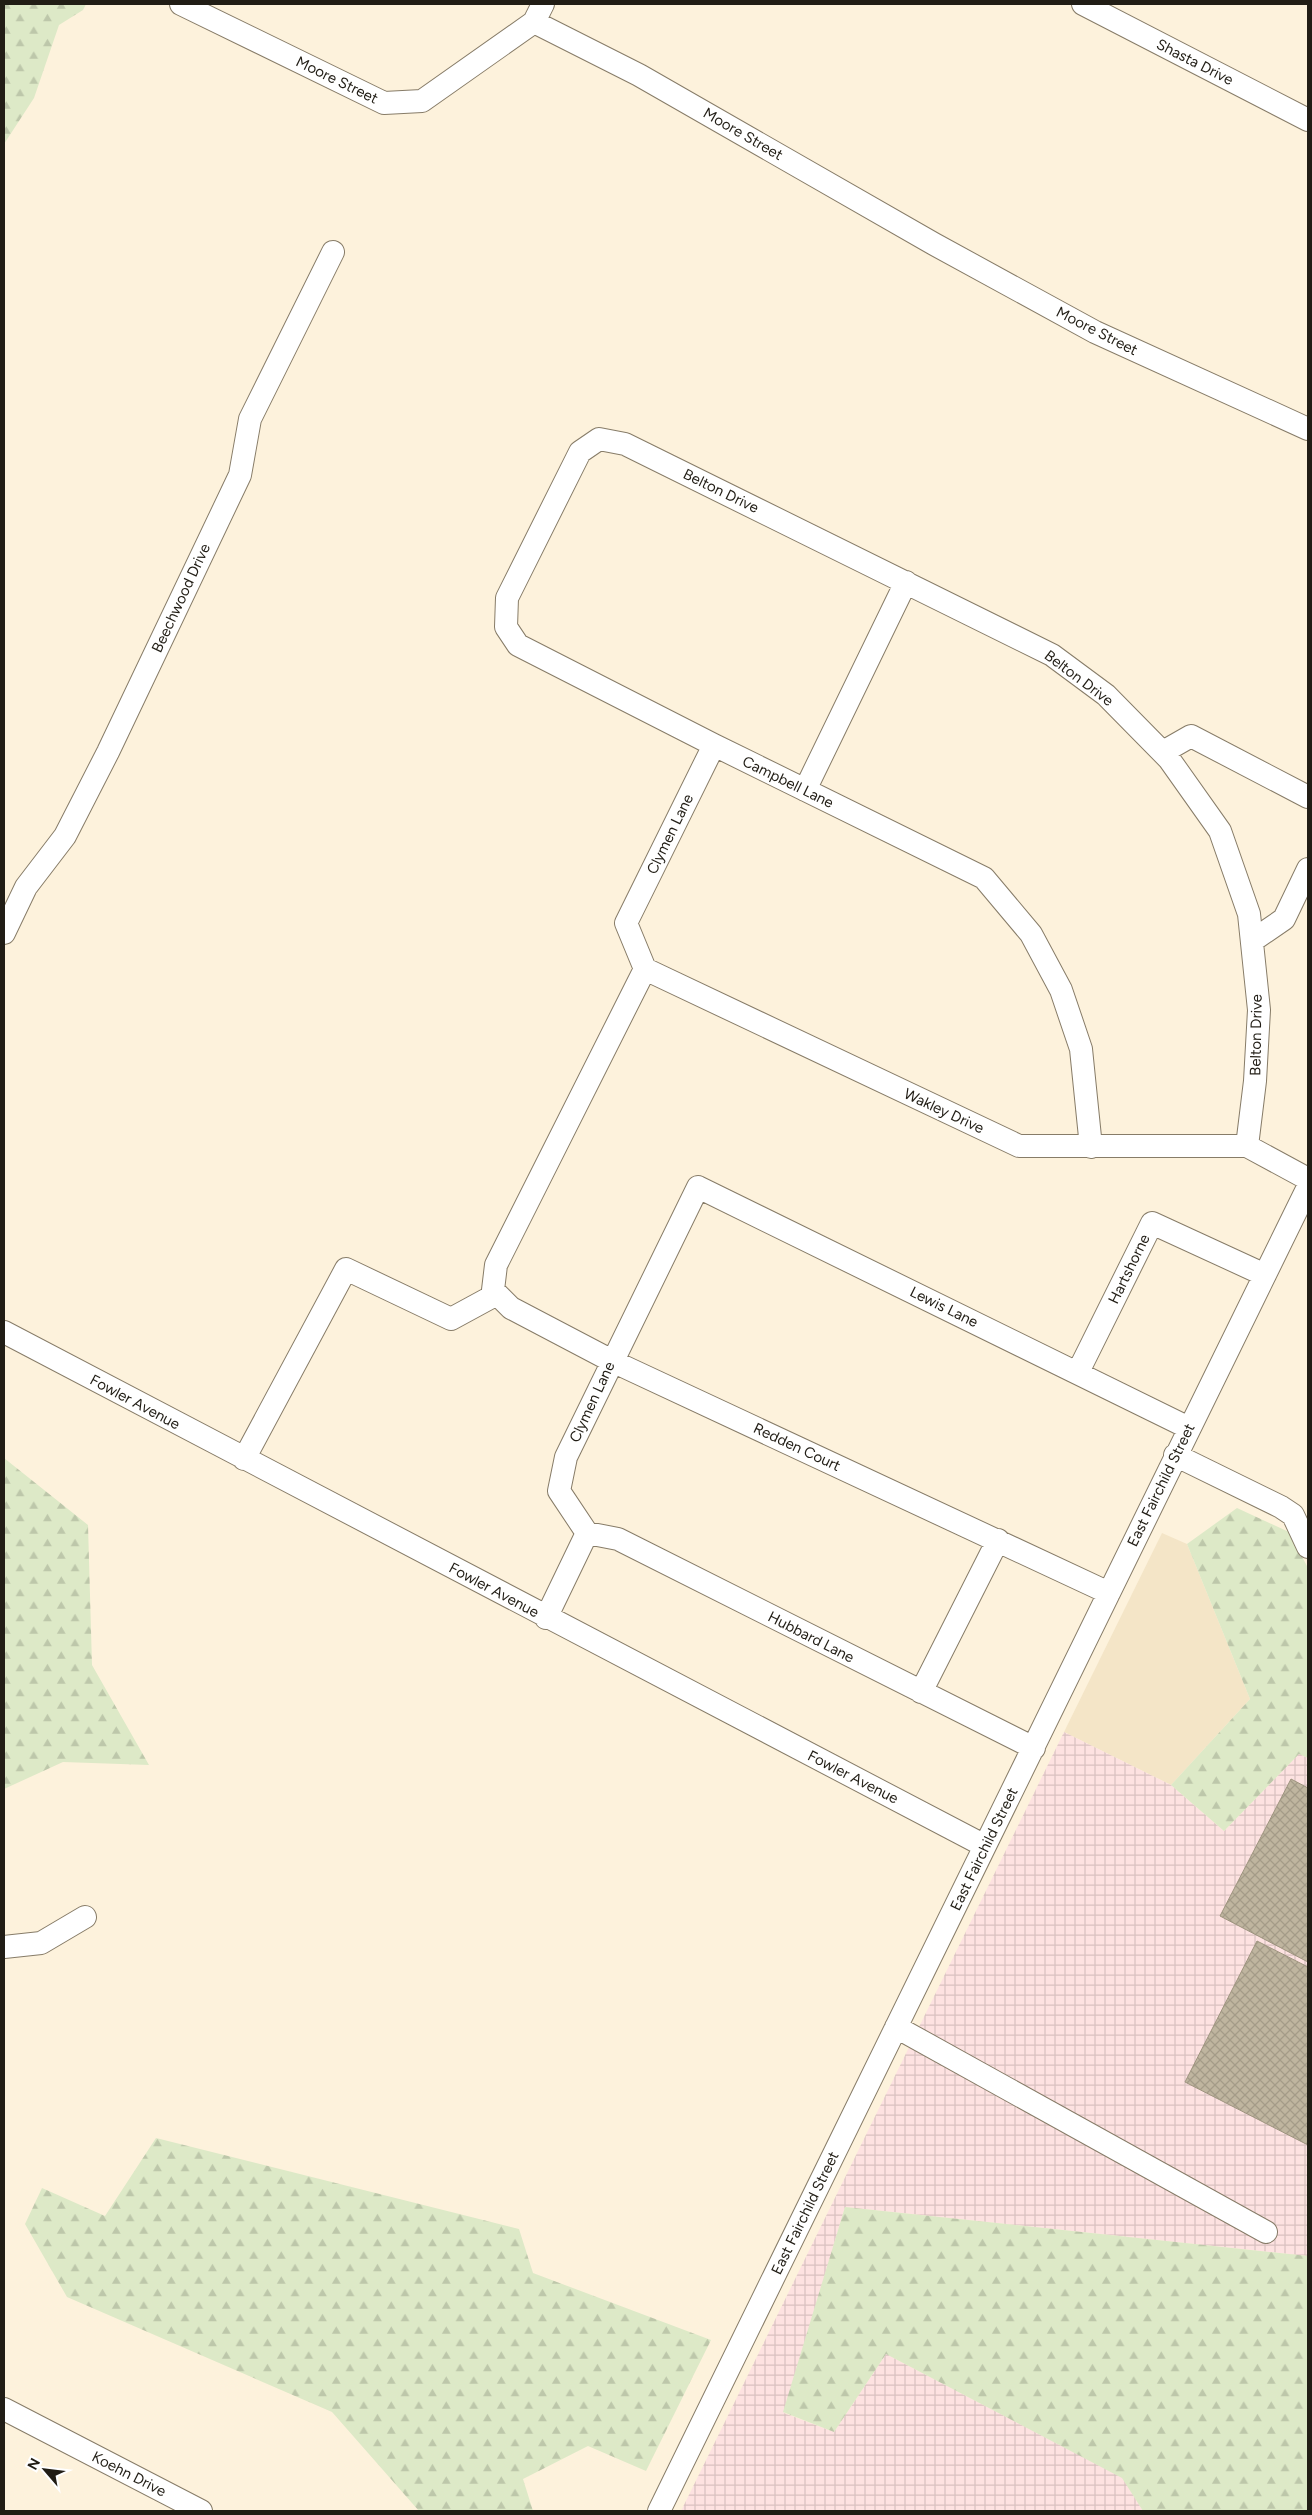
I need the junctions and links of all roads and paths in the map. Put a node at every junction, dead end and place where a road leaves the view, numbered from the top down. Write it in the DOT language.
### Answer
graph roads {
  1 [pos="181,4"];
  2 [pos="1083,4"];
  3 [pos="538,13"];
  4 [pos="1308,120"];
  5 [pos="333,252"];
  6 [pos="1308,429"];
  7 [pos="580,452"];
  8 [pos="906,582"];
  9 [pos="714,745"];
  10 [pos="1163,752"];
  11 [pos="805,790"];
  12 [pos="1308,797"];
  13 [pos="1308,869"];
  14 [pos="4,933"];
  15 [pos="1252,941"];
  16 [pos="645,969"];
  17 [pos="1247,1146"];
  18 [pos="1092,1147"];
  19 [pos="1308,1179"];
  20 [pos="698,1187"];
  21 [pos="1308,1187"];
  22 [pos="1265,1275"];
  23 [pos="495,1292"];
  24 [pos="4,1332"];
  25 [pos="612,1361"];
  26 [pos="1078,1372"];
  27 [pos="1189,1428"];
  28 [pos="1175,1455"];
  29 [pos="244,1459"];
  30 [pos="586,1533"];
  31 [pos="998,1540"];
  32 [pos="1308,1547"];
  33 [pos="1109,1593"];
  34 [pos="546,1618"];
  35 [pos="921,1692"];
  36 [pos="1034,1748"];
  37 [pos="985,1846"];
  38 [pos="85,1917"];
  39 [pos="4,1946"];
  40 [pos="896,2027"];
  41 [pos="1266,2232"];
  42 [pos="4,2409"];
  43 [pos="201,2511"];
  44 [pos="659,2511"];
  1 -- 3 [label="street, Moore Street"];
  2 -- 4 [label="street, Shasta Drive"];
  3 -- 6 [label="street, Moore Street"];
  5 -- 14 [label="street, Beechwood Drive"];
  7 -- 8 [label="street, Belton Drive"];
  7 -- 9 [label="street, Campbell Lane"];
  8 -- 10 [label="street, Belton Drive"];
  8 -- 11 [label="street"];
  9 -- 11 [label="street, Campbell Lane"];
  9 -- 16 [label="street, Clymen Lane"];
  10 -- 12 [label="street"];
  10 -- 15 [label="street, Belton Drive"];
  11 -- 18 [label="street, Campbell Lane"];
  13 -- 15 [label="street"];
  15 -- 17 [label="street, Belton Drive"];
  16 -- 18 [label="street, Wakley Drive"];
  16 -- 23 [label="street"];
  17 -- 18 [label="street, Wakley Drive"];
  17 -- 19 [label="street, Wakley Drive"];
  20 -- 25 [label="street, Clymen Lane"];
  20 -- 26 [label="street, Lewis Lane"];
  21 -- 22 [label="street, East Fairchild Street"];
  22 -- 26 [label="street, Hartshorne"];
  22 -- 27 [label="street, East Fairchild Street"];
  23 -- 25 [label="street, Redden Court"];
  23 -- 29 [label="street"];
  24 -- 29 [label="street, Fowler Avenue"];
  25 -- 30 [label="street, Clymen Lane"];
  25 -- 31 [label="street, Redden Court"];
  26 -- 27 [label="street, Lewis Lane"];
  27 -- 28 [label="street, East Fairchild Street"];
  28 -- 32 [label="street"];
  28 -- 33 [label="street, East Fairchild Street"];
  29 -- 34 [label="street, Fowler Avenue"];
  30 -- 34 [label="street"];
  30 -- 35 [label="street, Hubbard Lane"];
  31 -- 33 [label="street, Redden Court"];
  31 -- 35 [label="street"];
  33 -- 36 [label="street, East Fairchild Street"];
  34 -- 37 [label="street, Fowler Avenue"];
  35 -- 36 [label="street, Hubbard Lane"];
  36 -- 37 [label="street, East Fairchild Street"];
  37 -- 40 [label="street, East Fairchild Street"];
  38 -- 39 [label="street"];
  40 -- 41 [label="street"];
  40 -- 44 [label="street, East Fairchild Street"];
  42 -- 43 [label="street, Koehn Drive"];
}
